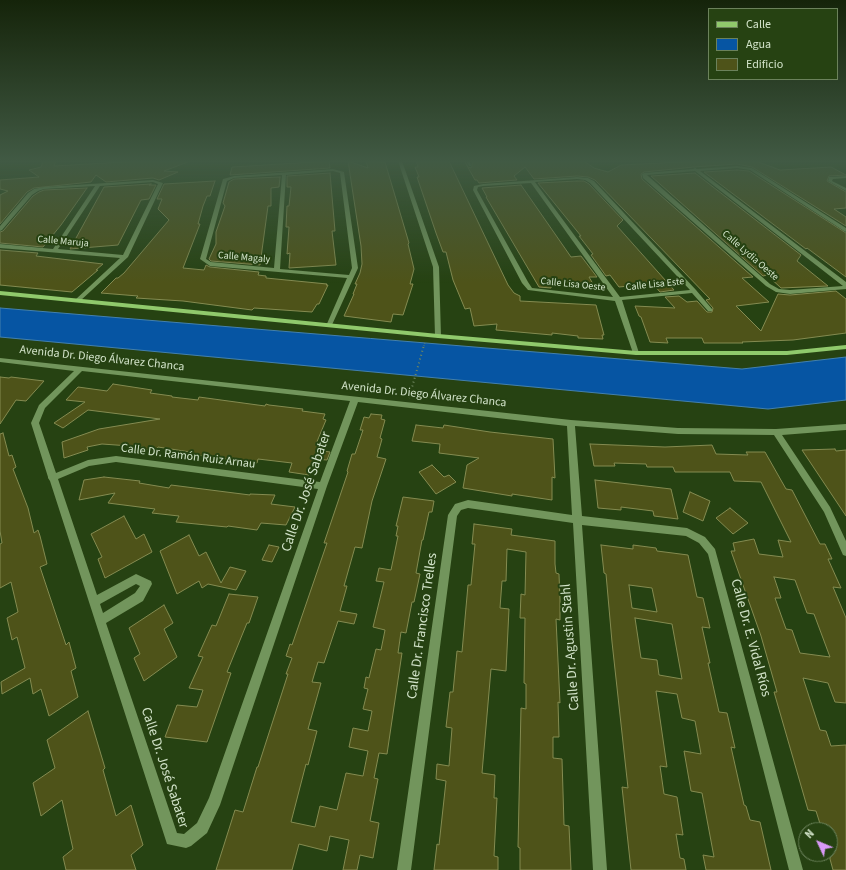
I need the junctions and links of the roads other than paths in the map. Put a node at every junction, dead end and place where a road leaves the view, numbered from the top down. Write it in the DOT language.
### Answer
graph roads {
  1 [pos="23,202"];
  2 [pos="87,202"];
  3 [pos="152,202"];
  4 [pos="219,202"];
  5 [pos="282,202"];
  6 [pos="346,202"];
  7 [pos="414,202"];
  8 [pos="481,202"];
  9 [pos="547,202"];
  10 [pos="610,202"];
  11 [pos="674,202"];
  12 [pos="736,202"];
  13 [pos="802,202"];
  14 [pos="0,229"];
  15 [pos="846,230"];
  16 [pos="0,246"];
  17 [pos="55,250"];
  18 [pos="125,257"];
  19 [pos="277,270"];
  20 [pos="352,277"];
  21 [pos="846,286"];
  22 [pos="694,291"];
  23 [pos="0,293"];
  24 [pos="618,299"];
  25 [pos="78,300"];
  26 [pos="710,310"];
  27 [pos="329,326"];
  28 [pos="438,336"];
  29 [pos="846,347"];
  30 [pos="636,353"];
  31 [pos="0,360"];
  32 [pos="80,369"];
  33 [pos="355,399"];
  34 [pos="571,423"];
  35 [pos="846,427"];
  36 [pos="776,432"];
  37 [pos="52,478"];
  38 [pos="323,486"];
  39 [pos="577,520"];
  40 [pos="846,552"];
  41 [pos="94,602"];
  42 [pos="101,620"];
  43 [pos="404,870"];
  44 [pos="600,870"];
  45 [pos="796,870"];
  1 -- 14 [label="street"];
  2 -- 17 [label="street"];
  3 -- 18 [label="street"];
  4 -- 19 [label="street, Calle Magaly"];
  5 -- 19 [label="street"];
  6 -- 20 [label="street, Calle Magaly"];
  7 -- 28 [label="street"];
  8 -- 24 [label="street, Calle Lisa Oeste"];
  9 -- 24 [label="street"];
  10 -- 22 [label="street, Calle Lisa Este"];
  11 -- 21 [label="street, Calle Lydia Oeste"];
  12 -- 21 [label="street"];
  13 -- 15 [label="street"];
  16 -- 17 [label="street, Calle Maruja"];
  17 -- 18 [label="street, Calle Maruja"];
  18 -- 25 [label="street"];
  19 -- 20 [label="street, Calle Magaly"];
  20 -- 27 [label="street, Calle Magaly"];
  22 -- 24 [label="street, Calle Lisa Este"];
  22 -- 26 [label="street, Calle Lisa Este"];
  23 -- 25 [label="street"];
  24 -- 30 [label="street"];
  25 -- 27 [label="street"];
  27 -- 28 [label="street"];
  28 -- 30 [label="street"];
  29 -- 30 [label="street"];
  31 -- 32 [label="street, Avenida Dr. Diego Álvarez Chanca"];
  32 -- 33 [label="street, Avenida Dr. Diego Álvarez Chanca"];
  32 -- 37 [label="street, Calle Dr. José Sabater"];
  33 -- 34 [label="street, Avenida Dr. Diego Álvarez Chanca"];
  33 -- 38 [label="street, Calle Dr. José Sabater"];
  34 -- 36 [label="street, Avenida Dr. Diego Álvarez Chanca"];
  34 -- 39 [label="street, Calle Dr. Agustin Stahl"];
  35 -- 36 [label="street, Avenida Dr. Diego Álvarez Chanca"];
  36 -- 40 [label="street"];
  37 -- 38 [label="street, Calle Dr. Ramón Ruiz Arnau"];
  37 -- 41 [label="street, Calle Dr. José Sabater"];
  38 -- 42 [label="street, Calle Dr. José Sabater"];
  39 -- 43 [label="street, Calle Dr. Francisco Trelles"];
  39 -- 44 [label="street, Calle Dr. Agustin Stahl"];
  39 -- 45 [label="street, Calle Dr. E. Vidal Ríos"];
  41 -- 42 [label="street, Calle Dr. José Sabater"];
  41 -- 42 [label="street"];
}
